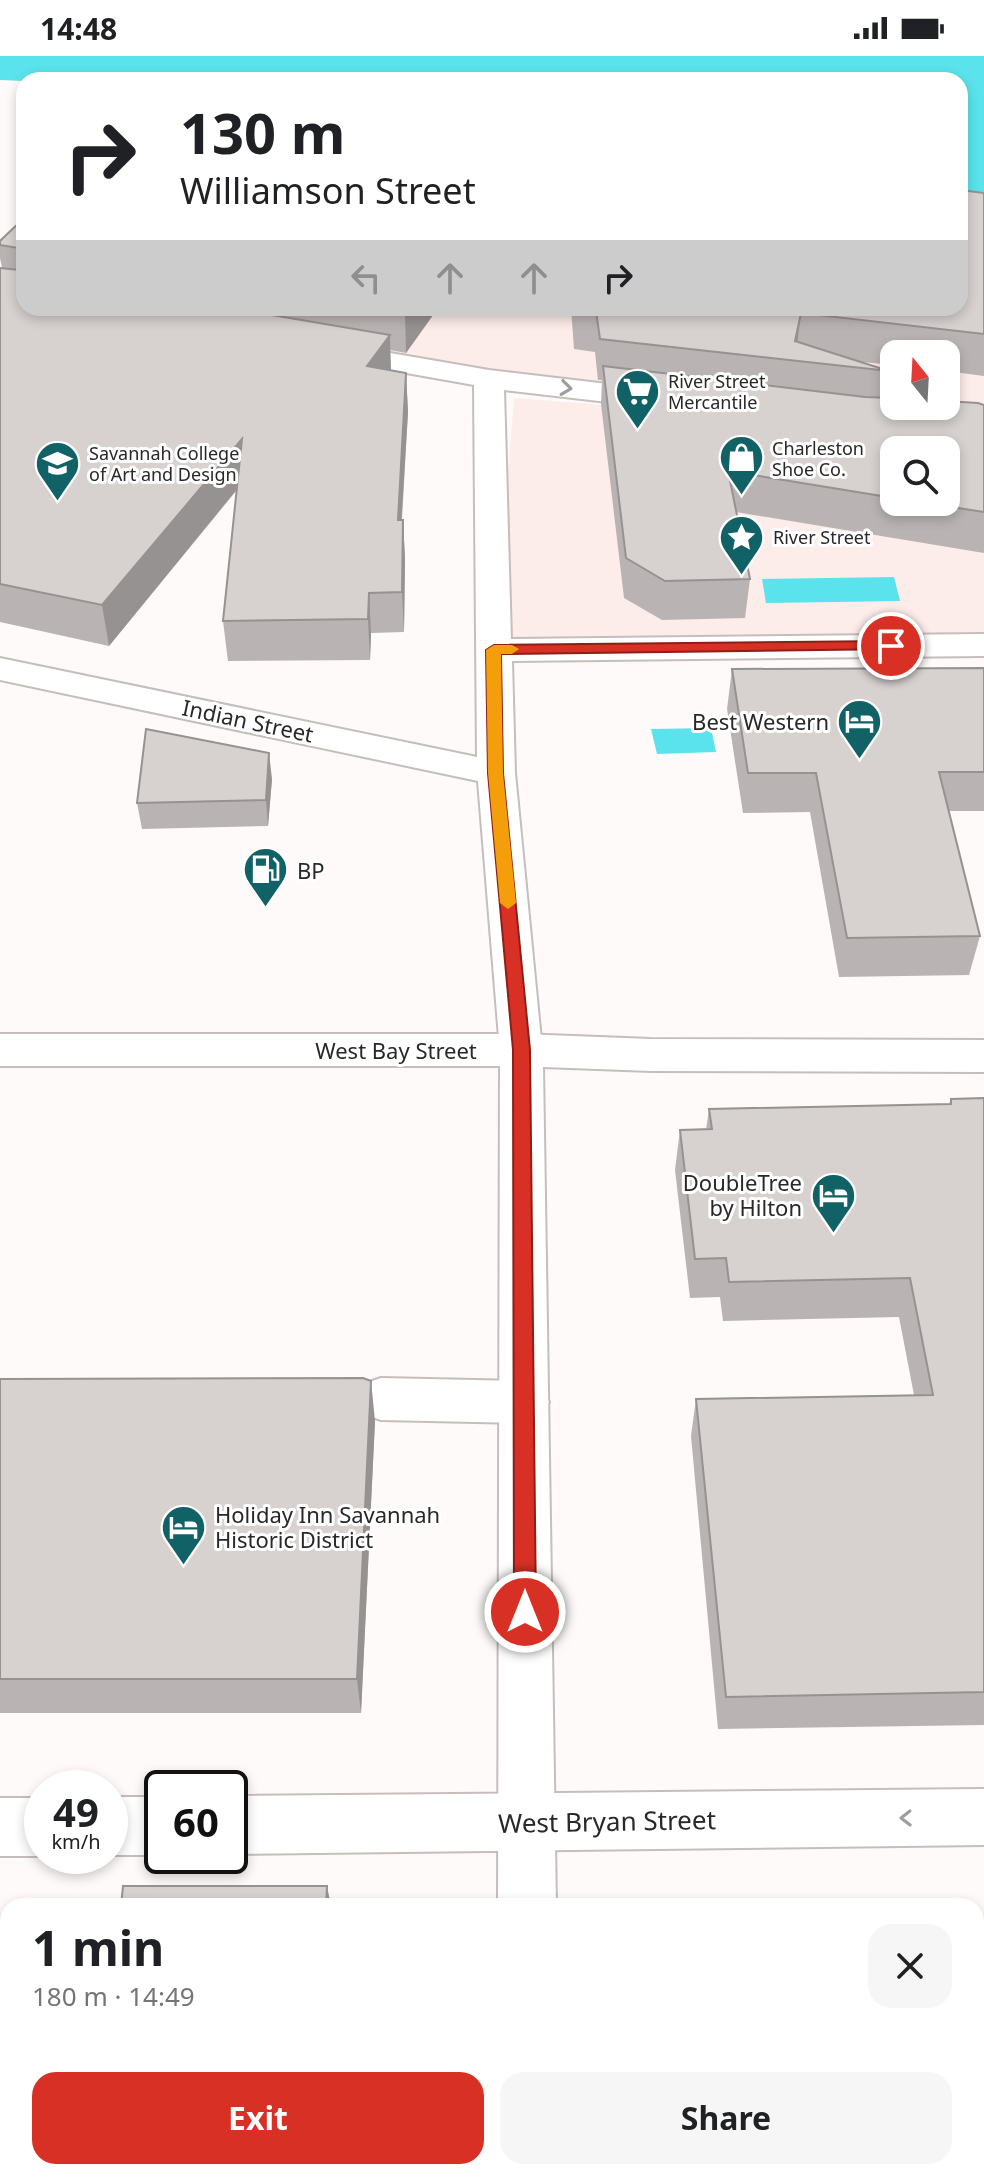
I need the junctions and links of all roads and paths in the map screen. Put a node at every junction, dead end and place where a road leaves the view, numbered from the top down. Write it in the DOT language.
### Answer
graph roads {
  1 [pos="300,346"];
  2 [pos="489,379"];
  3 [pos="692,403"];
  4 [pos="984,645"];
  5 [pos="494,650"];
  6 [pos="0,669"];
  7 [pos="496,773"];
  8 [pos="0,1050"];
  9 [pos="521,1050"];
  10 [pos="984,1056"];
  11 [pos="381,1399"];
  12 [pos="524,1402"];
  13 [pos="984,1817"];
  14 [pos="527,1822"];
  15 [pos="248,1825"];
  16 [pos="0,1827"];
  17 [pos="24,1827"];
  18 [pos="527,1898"];
  1 -- 2 [label="street"];
  2 -- 3 [label="street, one-way"];
  2 -- 5 [label="street"];
  4 -- 5 [label="street"];
  5 -- 7 [label="street"];
  6 -- 7 [label="street, Indian Street"];
  7 -- 9 [label="street"];
  8 -- 9 [label="street, West Bay Street"];
  9 -- 10 [label="street, West Bay Street"];
  9 -- 12 [label="street"];
  11 -- 12 [label="street"];
  12 -- 14 [label="street"];
  13 -- 14 [label="street, West Bryan Street, one-way"];
  14 -- 15 [label="street, West Bryan Street"];
  14 -- 18 [label="street"];
  16 -- 17 [label="street"];
}
